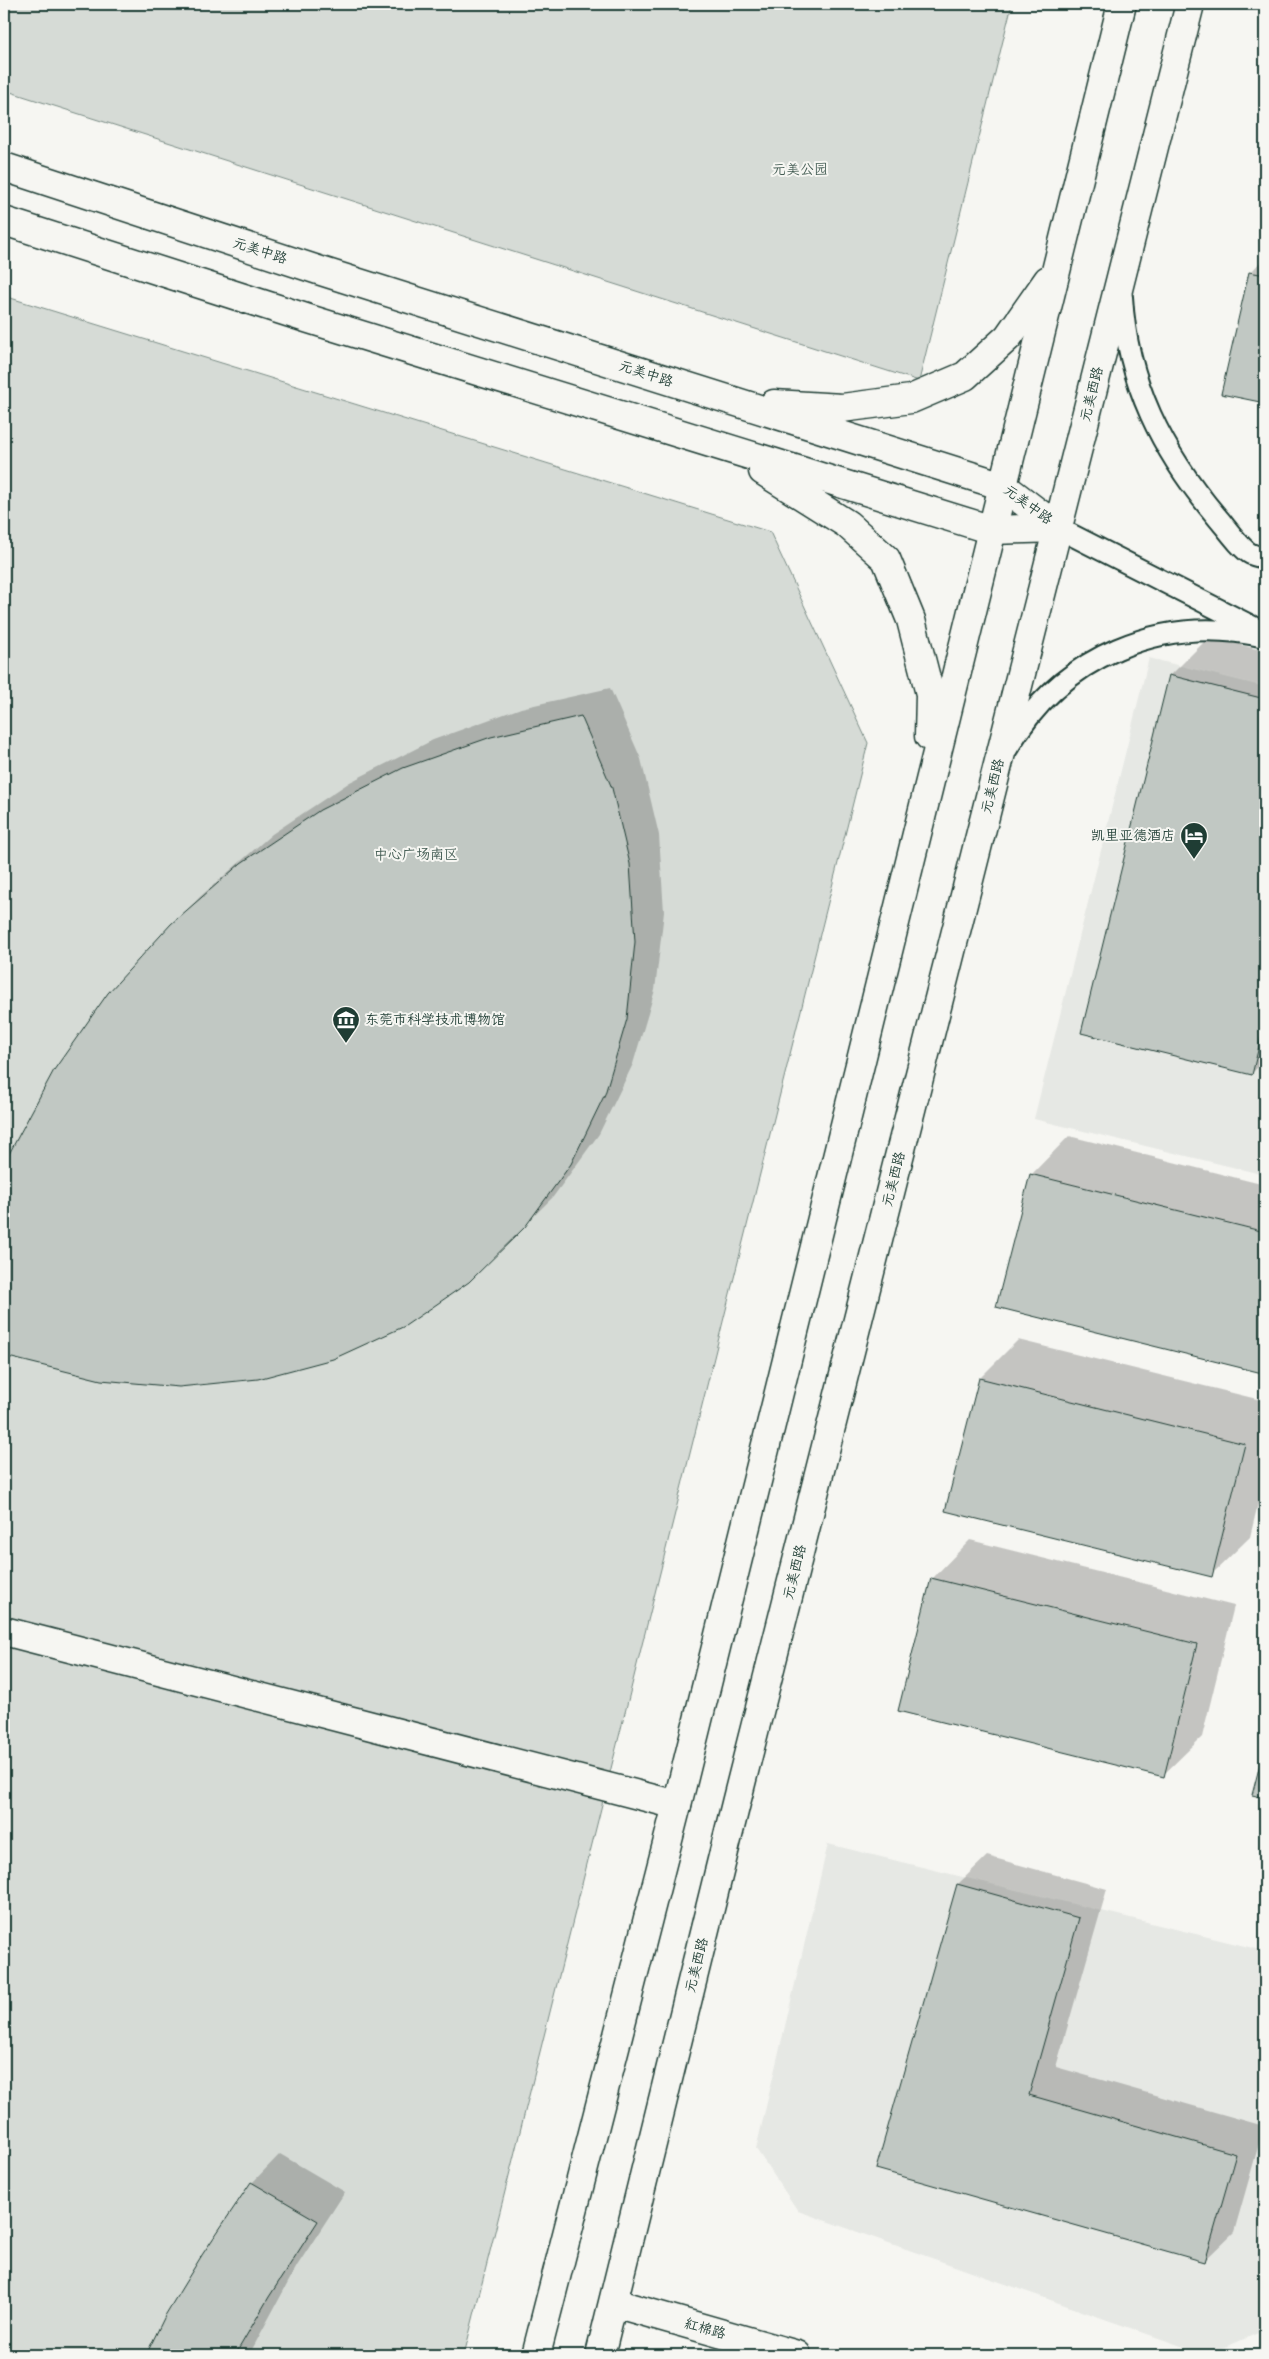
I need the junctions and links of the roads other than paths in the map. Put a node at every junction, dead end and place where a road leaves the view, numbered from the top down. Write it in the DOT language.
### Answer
graph roads {
  1 [pos="1122,4"];
  2 [pos="1190,4"];
  3 [pos="4,167"];
  4 [pos="4,221"];
  5 [pos="1057,266"];
  6 [pos="1121,278"];
  7 [pos="735,402"];
  8 [pos="730,450"];
  9 [pos="1002,486"];
  10 [pos="1058,528"];
  11 [pos="992,530"];
  12 [pos="1265,558"];
  13 [pos="1265,635"];
  14 [pos="999,763"];
  15 [pos="929,784"];
  16 [pos="4,1631"];
  17 [pos="677,1805"];
  18 [pos="614,2302"];
  19 [pos="536,2355"];
  20 [pos="600,2355"];
  21 [pos="797,2355"];
  1 -- 5 [label="main road"];
  2 -- 6 [label="main road, 元美西路"];
  3 -- 7 [label="main road, 元美中路"];
  4 -- 8 [label="main road, 元美中路"];
  5 -- 7 [label="main road"];
  5 -- 9 [label="main road"];
  6 -- 10 [label="main road, 元美西路"];
  6 -- 12 [label="lane"];
  7 -- 9 [label="main road, 元美中路"];
  8 -- 11 [label="main road, 元美中路"];
  8 -- 15 [label="main road"];
  9 -- 10 [label="main road, 元美中路"];
  9 -- 11 [label="main road"];
  10 -- 11 [label="main road, 元美中路"];
  10 -- 13 [label="lane"];
  10 -- 14 [label="main road, 元美西路"];
  11 -- 15 [label="main road"];
  13 -- 14 [label="lane"];
  14 -- 18 [label="main road, 元美西路"];
  15 -- 17 [label="main road"];
  16 -- 17 [label="main road"];
  17 -- 19 [label="main road"];
  18 -- 20 [label="main road, 元美西路"];
  18 -- 21 [label="main road, 紅棉路"];
}
